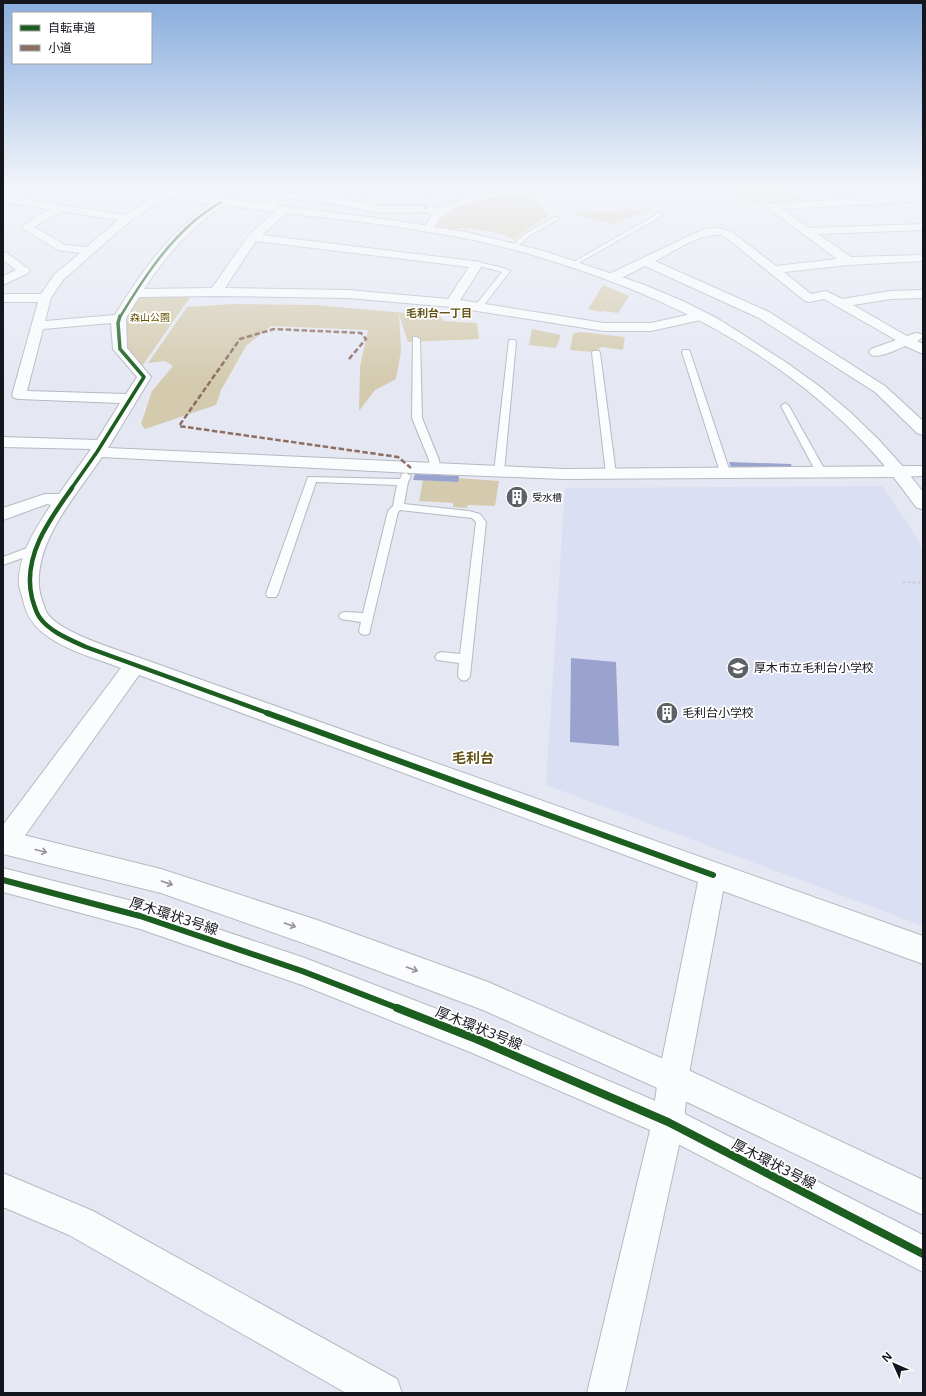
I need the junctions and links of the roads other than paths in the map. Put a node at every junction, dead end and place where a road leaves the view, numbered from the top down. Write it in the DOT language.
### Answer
graph roads {
  1 [pos="87,251"];
  2 [pos="167,251"];
  3 [pos="243,251"];
  4 [pos="348,251"];
  5 [pos="532,251"];
  6 [pos="596,251"];
  7 [pos="666,251"];
  8 [pos="749,251"];
  9 [pos="835,251"];
  10 [pos="3,255"];
  11 [pos="923,258"];
  12 [pos="848,261"];
  13 [pos="645,262"];
  14 [pos="477,264"];
  15 [pos="573,264"];
  16 [pos="773,270"];
  17 [pos="613,277"];
  18 [pos="3,281"];
  19 [pos="721,283"];
  20 [pos="707,288"];
  21 [pos="216,292"];
  22 [pos="134,293"];
  23 [pos="923,294"];
  24 [pos="3,298"];
  25 [pos="45,298"];
  26 [pos="452,303"];
  27 [pos="841,303"];
  28 [pos="478,307"];
  29 [pos="700,316"];
  30 [pos="119,318"];
  31 [pos="38,326"];
  32 [pos="923,335"];
  33 [pos="416,339"];
  34 [pos="905,340"];
  35 [pos="512,342"];
  36 [pos="923,350"];
  37 [pos="686,352"];
  38 [pos="876,352"];
  39 [pos="596,353"];
  40 [pos="3,395"];
  41 [pos="20,395"];
  42 [pos="131,399"];
  43 [pos="785,406"];
  44 [pos="923,430"];
  45 [pos="3,442"];
  46 [pos="99,448"];
  47 [pos="435,469"];
  48 [pos="923,470"];
  49 [pos="499,472"];
  50 [pos="726,472"];
  51 [pos="821,472"];
  52 [pos="898,472"];
  53 [pos="611,474"];
  54 [pos="407,475"];
  55 [pos="63,500"];
  56 [pos="923,504"];
  57 [pos="398,507"];
  58 [pos="3,514"];
  59 [pos="35,549"];
  60 [pos="3,561"];
  61 [pos="272,594"];
  62 [pos="345,616"];
  63 [pos="368,618"];
  64 [pos="365,631"];
  65 [pos="441,657"];
  66 [pos="466,659"];
  67 [pos="135,665"];
  68 [pos="464,676"];
  69 [pos="4,842"];
  70 [pos="713,875"];
  71 [pos="3,880"];
  72 [pos="923,950"];
  73 [pos="673,1079"];
  74 [pos="668,1122"];
  75 [pos="3,1190"];
  76 [pos="923,1198"];
  77 [pos="923,1254"];
  78 [pos="384,1393"];
  79 [pos="606,1393"];
  1 -- 25 [label="street"];
  2 -- 22 [label="street"];
  3 -- 21 [label="street"];
  4 -- 14 [label="street"];
  5 -- 15 [label="street"];
  6 -- 15 [label="lane"];
  7 -- 13 [label="street"];
  8 -- 16 [label="street"];
  9 -- 12 [label="street"];
  10 -- 18 [label="street"];
  11 -- 12 [label="street"];
  12 -- 16 [label="street"];
  13 -- 17 [label="street"];
  13 -- 20 [label="street"];
  14 -- 26 [label="street"];
  14 -- 28 [label="lane"];
  15 -- 17 [label="street"];
  16 -- 27 [label="street"];
  17 -- 29 [label="street"];
  19 -- 20 [label="street"];
  20 -- 44 [label="street"];
  21 -- 22 [label="street"];
  21 -- 26 [label="street"];
  22 -- 30 [label="street"];
  23 -- 27 [label="street"];
  24 -- 25 [label="street"];
  25 -- 31 [label="street"];
  26 -- 28 [label="street"];
  27 -- 34 [label="street"];
  28 -- 29 [label="street"];
  29 -- 52 [label="street"];
  30 -- 31 [label="street"];
  30 -- 42 [label="street"];
  31 -- 41 [label="street"];
  32 -- 34 [label="street"];
  33 -- 47 [label="lane"];
  34 -- 36 [label="street"];
  34 -- 38 [label="street"];
  35 -- 49 [label="lane"];
  37 -- 50 [label="lane"];
  39 -- 53 [label="lane"];
  40 -- 41 [label="street"];
  41 -- 42 [label="street"];
  42 -- 46 [label="street"];
  43 -- 51 [label="lane"];
  45 -- 46 [label="street"];
  46 -- 54 [label="street"];
  46 -- 55 [label="street"];
  47 -- 49 [label="street"];
  47 -- 54 [label="street"];
  48 -- 52 [label="street"];
  49 -- 53 [label="street"];
  50 -- 51 [label="street"];
  50 -- 53 [label="street"];
  51 -- 52 [label="street"];
  52 -- 56 [label="street"];
  54 -- 57 [label="lane"];
  54 -- 61 [label="lane"];
  55 -- 58 [label="street"];
  55 -- 59 [label="street"];
  57 -- 63 [label="lane"];
  57 -- 66 [label="lane"];
  59 -- 60 [label="lane"];
  59 -- 67 [label="street"];
  62 -- 63 [label="lane"];
  63 -- 64 [label="lane"];
  65 -- 66 [label="lane"];
  66 -- 68 [label="lane"];
  67 -- 69 [label="street"];
  67 -- 70 [label="street"];
  69 -- 73 [label="street, one-way"];
  70 -- 72 [label="street"];
  70 -- 73 [label="street"];
  71 -- 74 [label="street, 厚木環状3号線"];
  73 -- 74 [label="street"];
  73 -- 76 [label="street"];
  74 -- 77 [label="street, 厚木環状3号線"];
  74 -- 79 [label="street"];
  75 -- 78 [label="street"];
}
